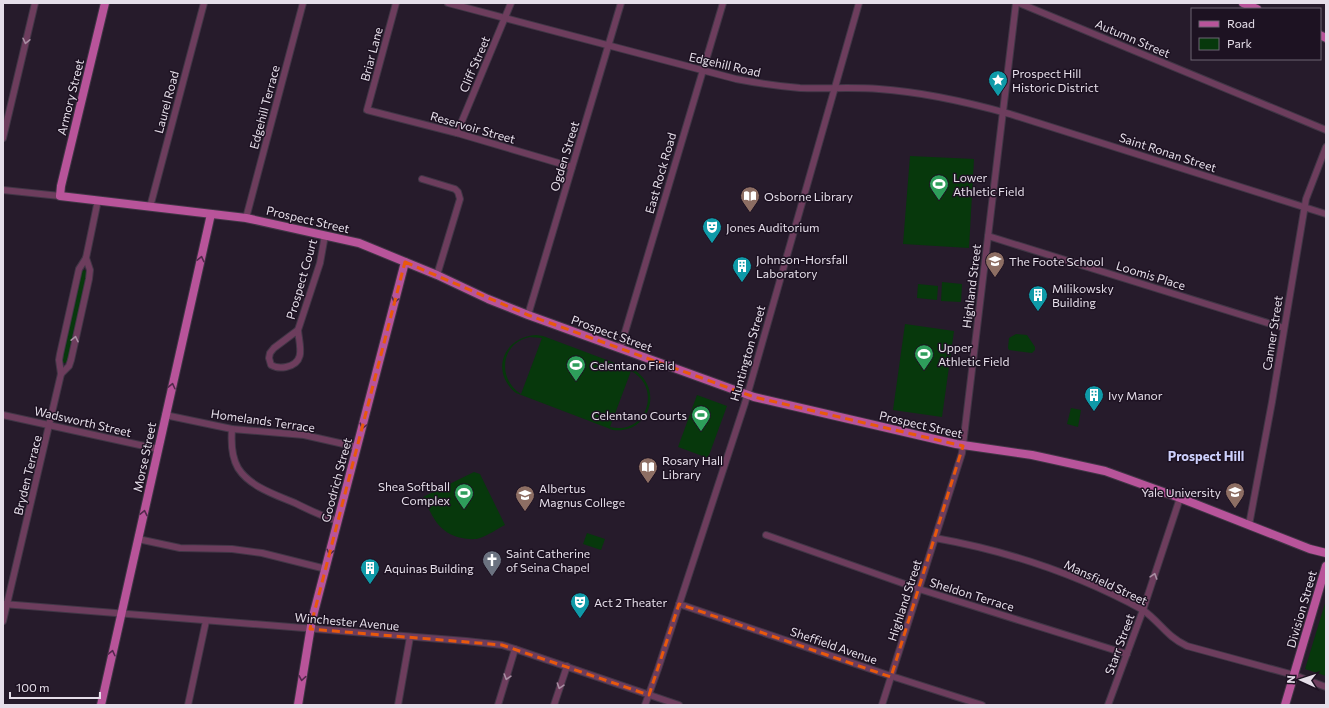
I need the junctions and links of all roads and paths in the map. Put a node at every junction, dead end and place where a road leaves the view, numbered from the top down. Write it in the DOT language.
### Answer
graph roads {
  1 [pos="36,3"];
  2 [pos="106,3"];
  3 [pos="204,3"];
  4 [pos="303,3"];
  5 [pos="396,3"];
  6 [pos="448,3"];
  7 [pos="511,3"];
  8 [pos="621,3"];
  9 [pos="723,3"];
  10 [pos="859,3"];
  11 [pos="1018,3"];
  12 [pos="1243,3"];
  13 [pos="1255,8"];
  14 [pos="505,18"];
  15 [pos="608,46"];
  16 [pos="702,71"];
  17 [pos="834,88"];
  18 [pos="367,110"];
  19 [pos="1003,112"];
  20 [pos="1326,130"];
  21 [pos="457,133"];
  22 [pos="3,138"];
  23 [pos="1326,147"];
  24 [pos="572,167"];
  25 [pos="422,179"];
  26 [pos="3,190"];
  27 [pos="60,196"];
  28 [pos="98,200"];
  29 [pos="150,207"];
  30 [pos="1304,207"];
  31 [pos="211,214"];
  32 [pos="1326,214"];
  33 [pos="246,218"];
  34 [pos="325,235"];
  35 [pos="988,236"];
  36 [pos="86,258"];
  37 [pos="405,262"];
  38 [pos="437,275"];
  39 [pos="528,315"];
  40 [pos="1284,328"];
  41 [pos="298,330"];
  42 [pos="620,349"];
  43 [pos="61,374"];
  44 [pos="747,395"];
  45 [pos="3,415"];
  46 [pos="165,415"];
  47 [pos="50,425"];
  48 [pos="232,429"];
  49 [pos="963,446"];
  50 [pos="357,447"];
  51 [pos="158,449"];
  52 [pos="1180,498"];
  53 [pos="338,521"];
  54 [pos="1250,525"];
  55 [pos="766,535"];
  56 [pos="936,538"];
  57 [pos="138,539"];
  58 [pos="1326,553"];
  59 [pos="1326,566"];
  60 [pos="326,569"];
  61 [pos="919,589"];
  62 [pos="5,604"];
  63 [pos="679,604"];
  64 [pos="1143,610"];
  65 [pos="121,614"];
  66 [pos="3,621"];
  67 [pos="206,621"];
  68 [pos="310,629"];
  69 [pos="410,637"];
  70 [pos="515,649"];
  71 [pos="1127,654"];
  72 [pos="567,666"];
  73 [pos="1294,675"];
  74 [pos="891,677"];
  75 [pos="1326,686"];
  76 [pos="649,695"];
  77 [pos="101,705"];
  78 [pos="188,705"];
  79 [pos="298,705"];
  80 [pos="398,705"];
  81 [pos="498,705"];
  82 [pos="554,705"];
  83 [pos="645,705"];
  84 [pos="679,705"];
  85 [pos="882,705"];
  86 [pos="982,705"];
  87 [pos="1108,705"];
  88 [pos="1285,705"];
  1 -- 22 [label="street, one-way"];
  2 -- 27 [label="main road, Armory Street"];
  3 -- 29 [label="street, Laurel Road"];
  4 -- 33 [label="street, Edgehill Terrace"];
  5 -- 18 [label="street, Briar Lane"];
  6 -- 14 [label="street, Edgehill Road"];
  7 -- 14 [label="street, Cliff Street"];
  8 -- 15 [label="street, Ogden Street"];
  9 -- 16 [label="street, East Rock Road"];
  10 -- 17 [label="street, Huntington Street"];
  11 -- 19 [label="street, Highland Street"];
  11 -- 20 [label="street, Autumn Street"];
  12 -- 13 [label="main road"];
  14 -- 15 [label="street, Edgehill Road"];
  14 -- 21 [label="street, Cliff Street"];
  15 -- 16 [label="street, Edgehill Road"];
  15 -- 24 [label="street, Ogden Street"];
  16 -- 17 [label="street, Edgehill Road"];
  16 -- 42 [label="street, East Rock Road"];
  17 -- 19 [label="street, Edgehill Road"];
  17 -- 44 [label="street, Huntington Street"];
  18 -- 21 [label="street, Reservoir Street"];
  19 -- 30 [label="street, Saint Ronan Street"];
  19 -- 35 [label="street, Highland Street"];
  21 -- 24 [label="street, Reservoir Street"];
  23 -- 30 [label="street, Canner Street"];
  24 -- 39 [label="street, Ogden Street"];
  25 -- 38 [label="street"];
  26 -- 27 [label="street, Prospect Street"];
  27 -- 28 [label="main road, Prospect Street"];
  28 -- 29 [label="main road, Prospect Street"];
  28 -- 36 [label="street, Bryden Terrace"];
  29 -- 31 [label="main road, Prospect Street"];
  30 -- 32 [label="street, Saint Ronan Street"];
  30 -- 40 [label="street, Canner Street"];
  31 -- 33 [label="main road, Prospect Street"];
  46 -- 31 [label="main road, Morse Street, one-way"];
  33 -- 34 [label="main road, Prospect Street"];
  34 -- 37 [label="main road, Prospect Street"];
  34 -- 41 [label="street, Prospect Court"];
  35 -- 40 [label="street, Loomis Place"];
  35 -- 49 [label="street, Highland Street"];
  36 -- 43 [label="street, Bryden Terrace"];
  43 -- 36 [label="street, Bryden Terrace, one-way"];
  37 -- 38 [label="main road, Prospect Street"];
  37 -- 50 [label="main road, Goodrich Street, one-way"];
  38 -- 39 [label="main road, Prospect Street"];
  39 -- 42 [label="main road, Prospect Street"];
  40 -- 54 [label="street, Canner Street"];
  41 -- 41 [label="street, Prospect Court"];
  42 -- 44 [label="main road, Prospect Street"];
  43 -- 47 [label="street, Bryden Terrace"];
  44 -- 49 [label="main road, Prospect Street"];
  44 -- 63 [label="street, Huntington Street"];
  45 -- 47 [label="street, Wadsworth Street"];
  46 -- 48 [label="street, Homelands Terrace"];
  46 -- 51 [label="main road, Morse Street"];
  47 -- 51 [label="street, Wadsworth Street"];
  47 -- 62 [label="street, Bryden Terrace"];
  48 -- 50 [label="street, Homelands Terrace"];
  48 -- 53 [label="street"];
  49 -- 52 [label="main road, Prospect Street"];
  49 -- 56 [label="street, Highland Street"];
  50 -- 53 [label="main road, Goodrich Street"];
  57 -- 51 [label="main road, Morse Street, one-way"];
  52 -- 54 [label="main road, Prospect Street"];
  64 -- 52 [label="street, Starr Street, one-way"];
  53 -- 60 [label="main road, Goodrich Street, one-way"];
  54 -- 58 [label="main road, Prospect Street"];
  55 -- 61 [label="street, Sheldon Terrace"];
  56 -- 61 [label="street, Highland Street"];
  56 -- 64 [label="street, Mansfield Street"];
  57 -- 60 [label="street"];
  57 -- 65 [label="main road, Morse Street"];
  59 -- 73 [label="main road, Division Street"];
  60 -- 68 [label="main road, Goodrich Street"];
  61 -- 71 [label="street, Sheldon Terrace"];
  61 -- 74 [label="street, Highland Street"];
  62 -- 65 [label="street, Winchester Avenue"];
  62 -- 66 [label="street, Bryden Terrace"];
  63 -- 74 [label="street, Sheffield Avenue"];
  63 -- 76 [label="street, Huntington Street"];
  64 -- 71 [label="street, Starr Street"];
  64 -- 73 [label="street, Mansfield Street"];
  65 -- 67 [label="street, Winchester Avenue"];
  77 -- 65 [label="main road, Morse Street, one-way"];
  67 -- 68 [label="street, Winchester Avenue"];
  67 -- 78 [label="street"];
  68 -- 69 [label="street, Winchester Avenue"];
  68 -- 79 [label="main road, Goodrich Street, one-way"];
  69 -- 70 [label="street, Winchester Avenue"];
  69 -- 80 [label="street"];
  70 -- 72 [label="street, Winchester Avenue"];
  70 -- 81 [label="street, one-way"];
  71 -- 87 [label="street, Starr Street"];
  72 -- 76 [label="street, Winchester Avenue"];
  72 -- 82 [label="street, one-way"];
  73 -- 75 [label="street, Mansfield Street"];
  73 -- 88 [label="main road, Division Street"];
  74 -- 85 [label="street, Highland Street"];
  74 -- 86 [label="street, Sheffield Avenue"];
  76 -- 83 [label="street, Huntington Street"];
  76 -- 84 [label="street, Winchester Avenue"];
}
